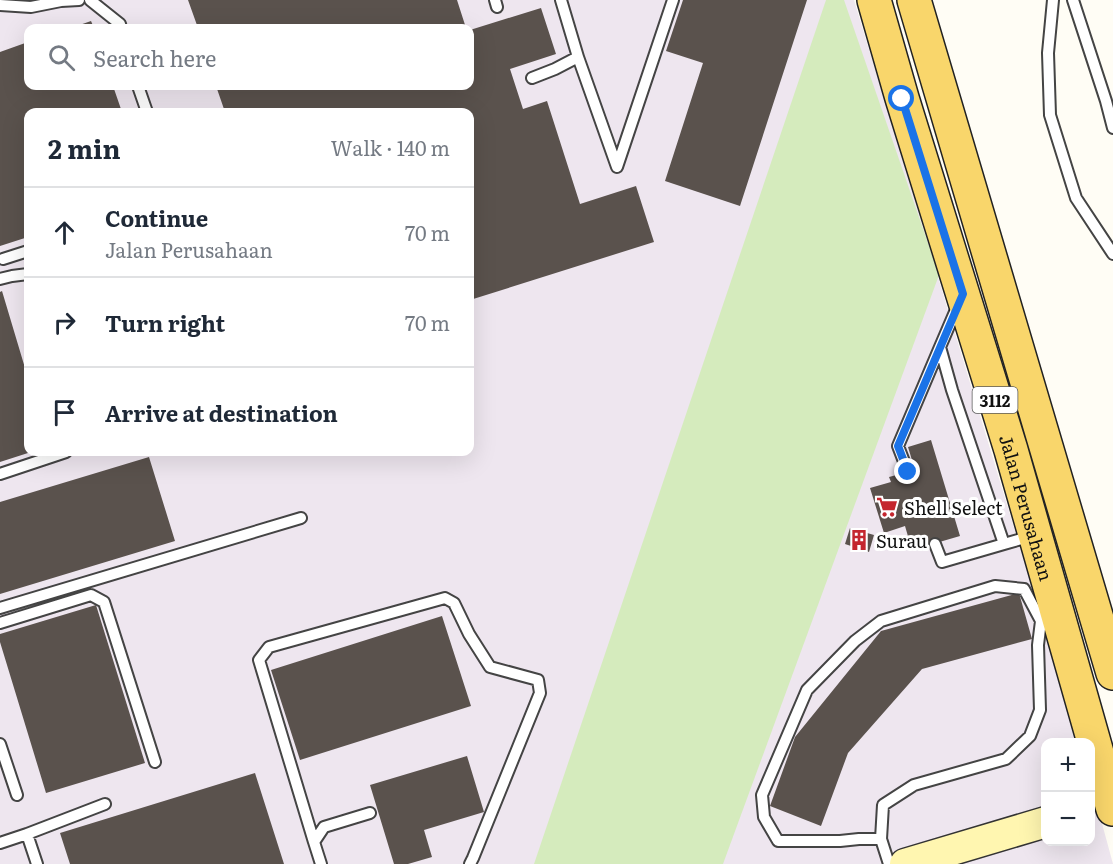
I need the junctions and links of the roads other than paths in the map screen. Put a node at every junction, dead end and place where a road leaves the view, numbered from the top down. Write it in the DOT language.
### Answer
graph roads {
  1 [pos="79,0"];
  2 [pos="90,0"];
  3 [pos="561,0"];
  4 [pos="673,0"];
  5 [pos="874,0"];
  6 [pos="914,0"];
  7 [pos="1053,0"];
  8 [pos="1073,0"];
  9 [pos="0,5"];
  10 [pos="120,24"];
  11 [pos="578,57"];
  12 [pos="532,78"];
  13 [pos="139,90"];
  14 [pos="146,108"];
  15 [pos="1113,128"];
  16 [pos="24,252"];
  17 [pos="1113,254"];
  18 [pos="3,259"];
  19 [pos="24,274"];
  20 [pos="0,279"];
  21 [pos="963,294"];
  22 [pos="940,347"];
  23 [pos="54,456"];
  24 [pos="908,472"];
  25 [pos="0,474"];
  26 [pos="301,518"];
  27 [pos="1035,535"];
  28 [pos="935,544"];
  29 [pos="1004,544"];
  30 [pos="0,609"];
  31 [pos="0,623"];
  32 [pos="1113,673"];
  33 [pos="0,744"];
  34 [pos="154,762"];
  35 [pos="17,795"];
  36 [pos="105,804"];
  37 [pos="1107,805"];
  38 [pos="370,813"];
  39 [pos="1041,823"];
  40 [pos="27,834"];
  41 [pos="881,839"];
  42 [pos="314,842"];
  43 [pos="0,843"];
  44 [pos="37,864"];
  45 [pos="321,864"];
  46 [pos="470,864"];
  47 [pos="889,864"];
  48 [pos="905,864"];
  1 -- 9 [label="lane"];
  2 -- 10 [label="lane"];
  3 -- 11 [label="lane"];
  4 -- 11 [label="lane"];
  5 -- 21 [label="main road, Jalan Perusahaan / 3112"];
  6 -- 32 [label="main road, Jalan Perusahaan / 3112"];
  7 -- 17 [label="lane"];
  8 -- 15 [label="lane"];
  11 -- 12 [label="lane"];
  13 -- 14 [label="lane"];
  16 -- 18 [label="lane"];
  19 -- 20 [label="lane"];
  21 -- 22 [label="lane"];
  21 -- 27 [label="main road, Jalan Perusahaan / 3112"];
  22 -- 24 [label="lane"];
  22 -- 29 [label="lane"];
  23 -- 25 [label="lane"];
  26 -- 30 [label="lane"];
  27 -- 29 [label="lane"];
  27 -- 37 [label="main road, Jalan Perusahaan / 3112"];
  28 -- 29 [label="lane"];
  31 -- 34 [label="lane"];
  33 -- 35 [label="lane"];
  36 -- 40 [label="lane"];
  38 -- 42 [label="lane"];
  39 -- 48 [label="street"];
  40 -- 43 [label="lane"];
  40 -- 44 [label="lane"];
  41 -- 41 [label="lane"];
  41 -- 47 [label="lane"];
  42 -- 45 [label="lane"];
  42 -- 46 [label="lane"];
}
